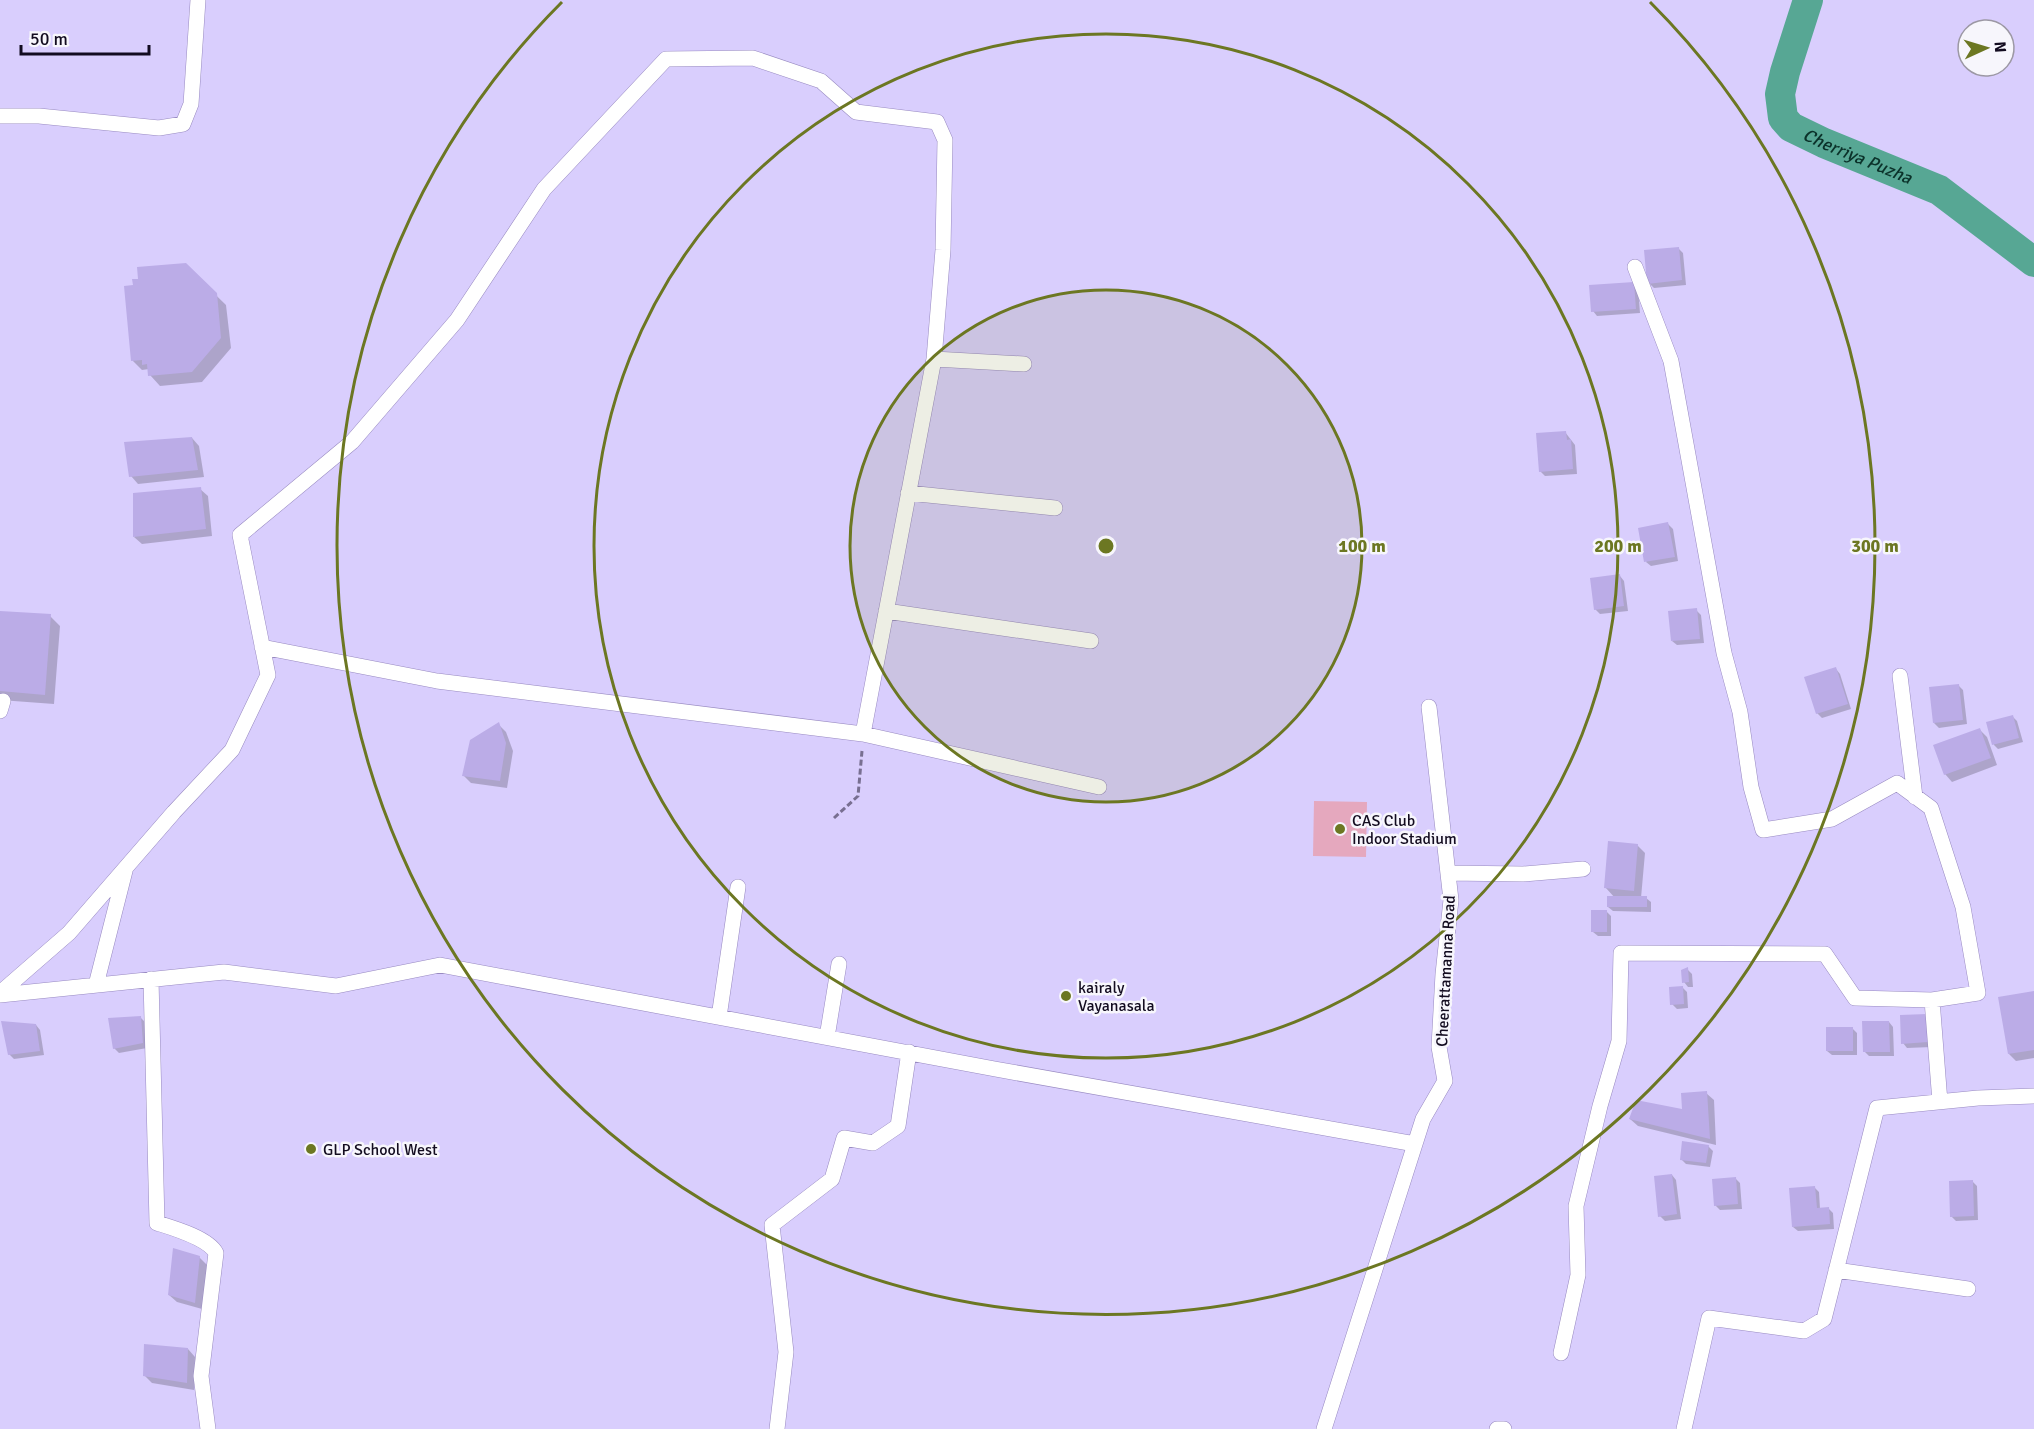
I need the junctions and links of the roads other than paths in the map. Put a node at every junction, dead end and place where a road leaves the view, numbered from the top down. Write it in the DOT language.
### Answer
graph roads {
  1 [pos="198,0"];
  2 [pos="0,116"];
  3 [pos="1635,267"];
  4 [pos="934,359"];
  5 [pos="1024,364"];
  6 [pos="908,493"];
  7 [pos="1055,508"];
  8 [pos="886,611"];
  9 [pos="1091,641"];
  10 [pos="262,647"];
  11 [pos="1900,676"];
  12 [pos="1429,707"];
  13 [pos="863,734"];
  14 [pos="1099,787"];
  15 [pos="1915,797"];
  16 [pos="127,867"];
  17 [pos="1583,869"];
  18 [pos="1448,873"];
  19 [pos="738,887"];
  20 [pos="839,964"];
  21 [pos="151,979"];
  22 [pos="96,985"];
  23 [pos="0,994"];
  24 [pos="1932,1000"];
  25 [pos="719,1017"];
  26 [pos="828,1037"];
  27 [pos="909,1052"];
  28 [pos="2034,1096"];
  29 [pos="1940,1102"];
  30 [pos="1415,1144"];
  31 [pos="1836,1270"];
  32 [pos="1968,1289"];
  33 [pos="1561,1353"];
  34 [pos="208,1429"];
  35 [pos="777,1429"];
  36 [pos="1324,1429"];
  37 [pos="1497,1429"];
  38 [pos="1504,1429"];
  39 [pos="1684,1429"];
  1 -- 2 [label="street"];
  3 -- 15 [label="street"];
  4 -- 5 [label="street"];
  4 -- 6 [label="street"];
  4 -- 10 [label="street"];
  6 -- 7 [label="street"];
  6 -- 8 [label="street"];
  8 -- 9 [label="street"];
  8 -- 13 [label="street"];
  10 -- 13 [label="street"];
  10 -- 16 [label="street"];
  11 -- 15 [label="street"];
  12 -- 18 [label="street, Cheerattamanna Road"];
  13 -- 14 [label="street"];
  15 -- 24 [label="street"];
  16 -- 22 [label="street"];
  16 -- 23 [label="street"];
  17 -- 18 [label="street"];
  18 -- 30 [label="street, Cheerattamanna Road"];
  19 -- 25 [label="street"];
  20 -- 26 [label="street"];
  21 -- 22 [label="street"];
  21 -- 25 [label="street"];
  21 -- 34 [label="street"];
  22 -- 23 [label="street"];
  24 -- 29 [label="street"];
  24 -- 33 [label="street"];
  25 -- 26 [label="street"];
  26 -- 27 [label="street"];
  27 -- 30 [label="street"];
  27 -- 35 [label="street"];
  28 -- 29 [label="street"];
  29 -- 31 [label="street"];
  30 -- 36 [label="street, Cheerattamanna Road"];
  31 -- 32 [label="street"];
  31 -- 39 [label="street"];
  37 -- 38 [label="street"];
}
